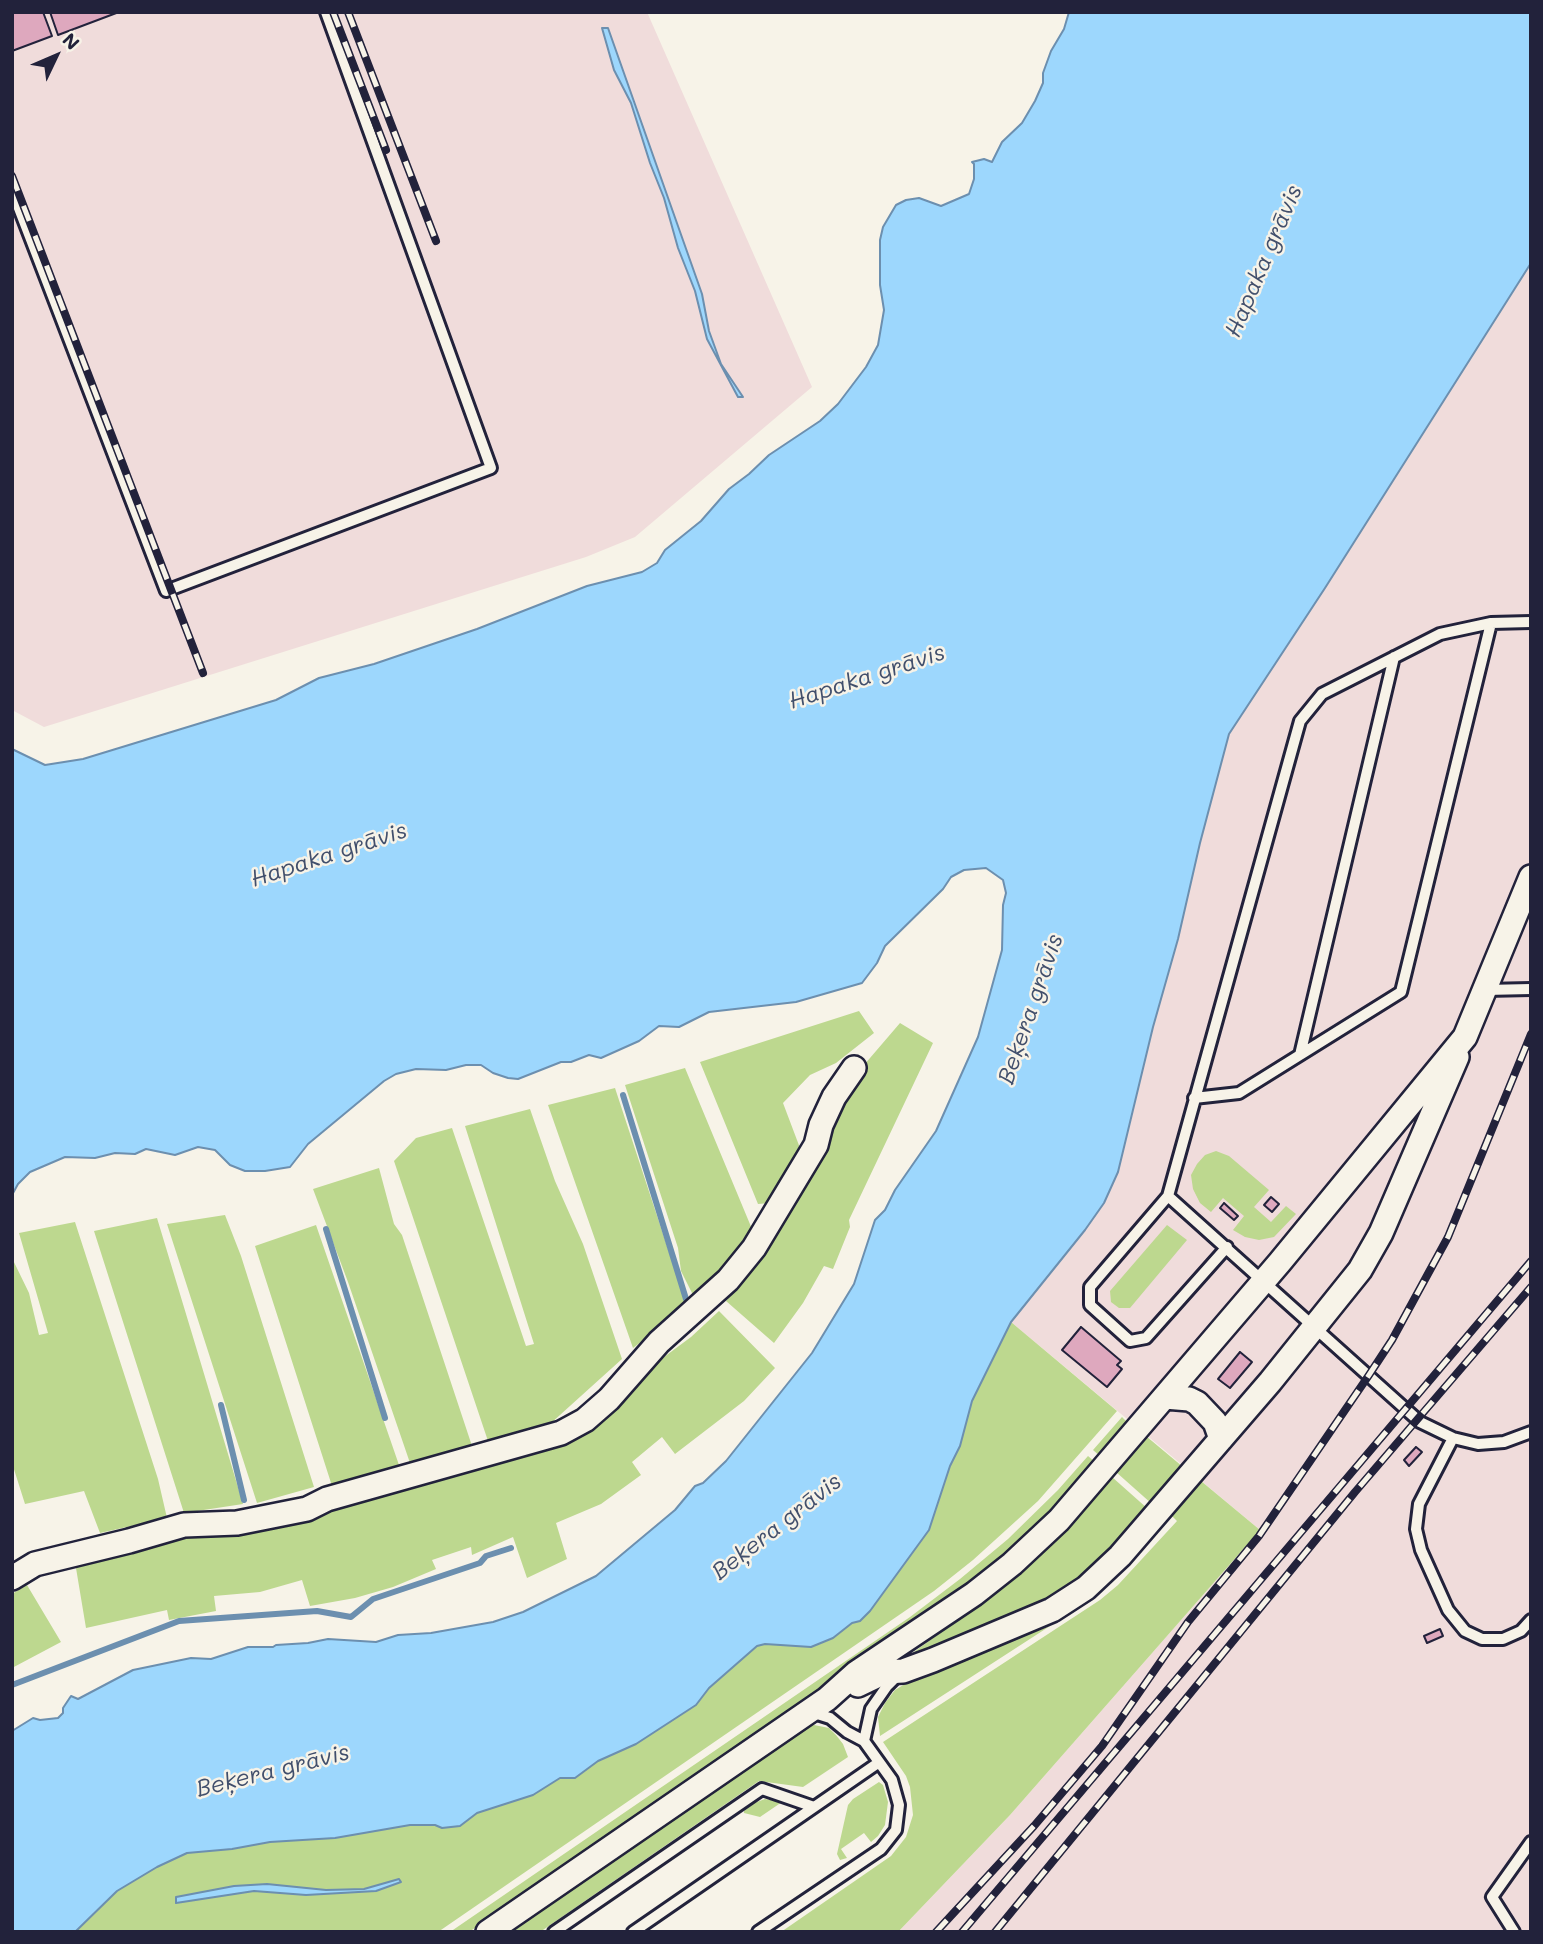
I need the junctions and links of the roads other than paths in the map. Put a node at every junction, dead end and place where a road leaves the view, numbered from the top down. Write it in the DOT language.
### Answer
graph roads {
  1 [pos="326,12"];
  2 [pos="12,190"];
  3 [pos="1531,622"];
  4 [pos="1490,623"];
  5 [pos="1394,657"];
  6 [pos="1531,877"];
  7 [pos="1531,989"];
  8 [pos="1485,990"];
  9 [pos="1465,1037"];
  10 [pos="1300,1055"];
  11 [pos="854,1068"];
  12 [pos="1194,1098"];
  13 [pos="1168,1196"];
  14 [pos="1227,1247"];
  15 [pos="1264,1281"];
  16 [pos="1314,1327"];
  17 [pos="1165,1397"];
  18 [pos="1531,1432"];
  19 [pos="1453,1438"];
  20 [pos="1221,1439"];
  21 [pos="12,1578"];
  22 [pos="1531,1620"];
  23 [pos="903,1671"];
  24 [pos="818,1705"];
  25 [pos="864,1741"];
  26 [pos="878,1763"];
  27 [pos="814,1807"];
  28 [pos="1531,1842"];
  29 [pos="488,1932"];
  30 [pos="554,1932"];
  31 [pos="633,1932"];
  32 [pos="758,1932"];
  33 [pos="1514,1932"];
  1 -- 2 [label="lane"];
  3 -- 4 [label="lane"];
  4 -- 5 [label="lane"];
  4 -- 10 [label="lane"];
  5 -- 10 [label="lane"];
  5 -- 12 [label="lane"];
  6 -- 8 [label="street"];
  7 -- 8 [label="lane"];
  8 -- 9 [label="street"];
  9 -- 15 [label="street"];
  9 -- 16 [label="street"];
  10 -- 12 [label="lane"];
  11 -- 21 [label="street"];
  12 -- 13 [label="lane"];
  13 -- 14 [label="lane"];
  13 -- 14 [label="lane"];
  14 -- 15 [label="lane"];
  15 -- 16 [label="lane"];
  15 -- 17 [label="street"];
  16 -- 19 [label="lane"];
  16 -- 20 [label="street"];
  17 -- 20 [label="street"];
  17 -- 24 [label="street"];
  18 -- 19 [label="lane"];
  19 -- 22 [label="lane"];
  20 -- 23 [label="street"];
  23 -- 24 [label="street"];
  23 -- 25 [label="lane"];
  24 -- 25 [label="lane"];
  24 -- 29 [label="street"];
  25 -- 26 [label="lane"];
  26 -- 27 [label="lane"];
  26 -- 32 [label="lane"];
  27 -- 30 [label="lane"];
  27 -- 31 [label="lane"];
  28 -- 33 [label="lane"];
}
